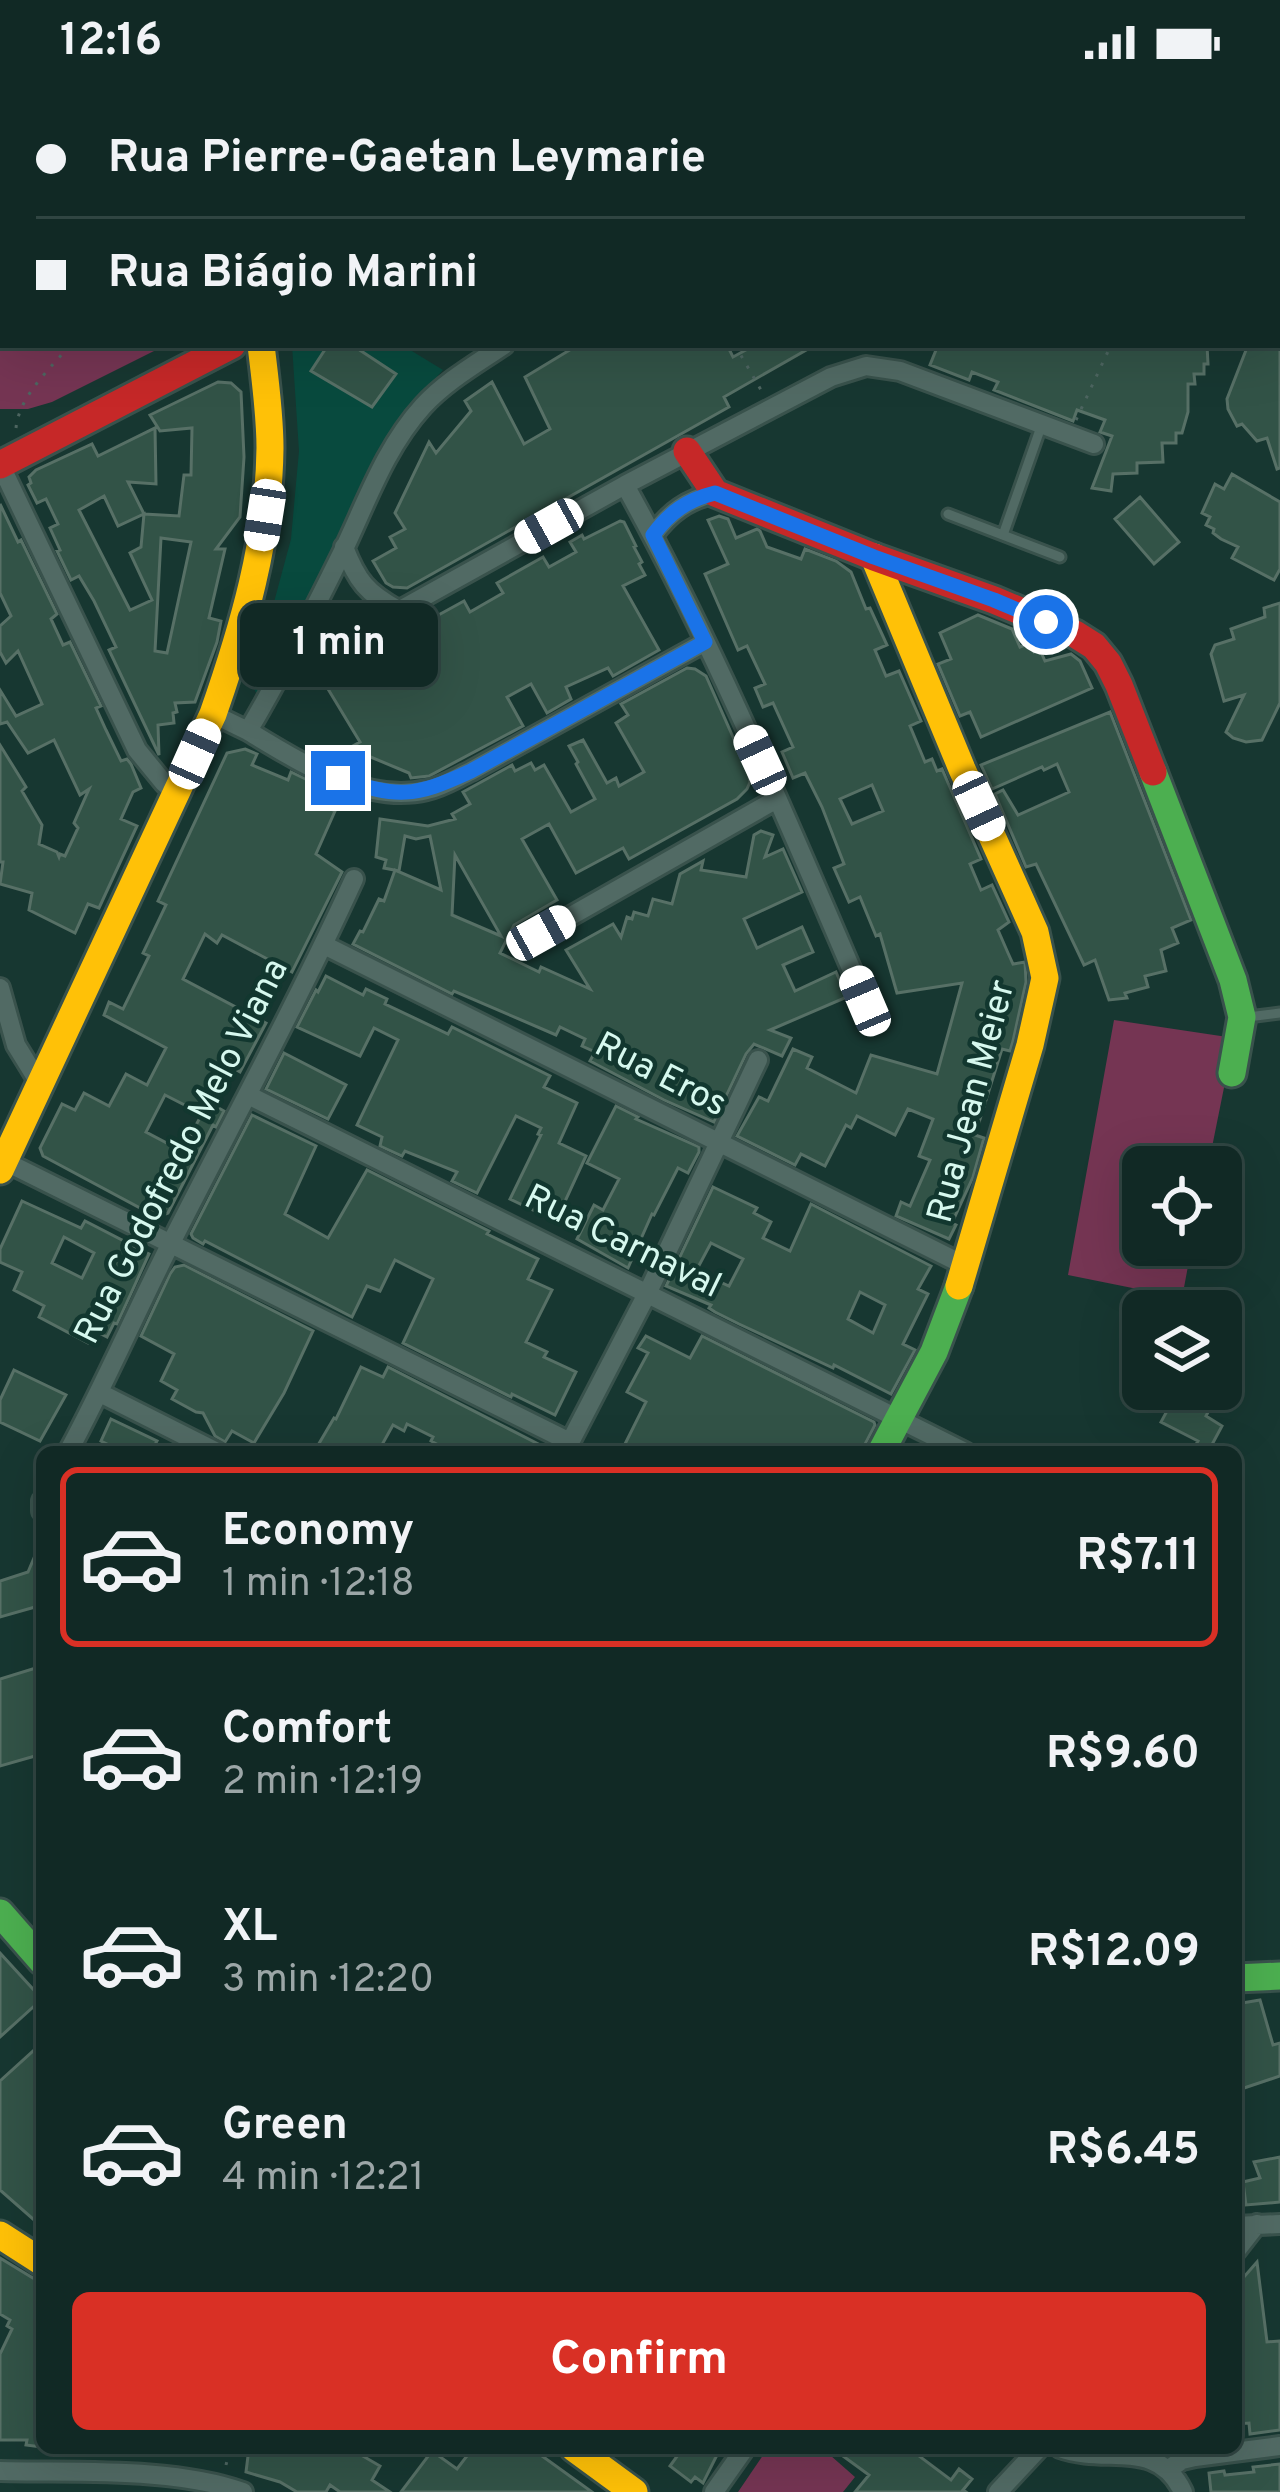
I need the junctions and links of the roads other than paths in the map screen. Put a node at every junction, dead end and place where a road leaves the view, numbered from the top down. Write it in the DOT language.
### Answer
graph roads {
  1 [pos="226,348"];
  2 [pos="261,348"];
  3 [pos="500,348"];
  4 [pos="1042,424"];
  5 [pos="1094,444"];
  6 [pos="687,451"];
  7 [pos="0,464"];
  8 [pos="625,485"];
  9 [pos="715,493"];
  10 [pos="948,514"];
  11 [pos="653,535"];
  12 [pos="1003,536"];
  13 [pos="344,548"];
  14 [pos="874,557"];
  15 [pos="1060,557"];
  16 [pos="398,610"];
  17 [pos="705,642"];
  18 [pos="285,668"];
  19 [pos="213,715"];
  20 [pos="248,730"];
  21 [pos="177,794"];
  22 [pos="778,799"];
  23 [pos="354,879"];
  24 [pos="541,933"];
  25 [pos="323,945"];
  26 [pos="0,988"];
  27 [pos="865,1001"];
  28 [pos="1280,1013"];
  29 [pos="1242,1017"];
  30 [pos="758,1060"];
  31 [pos="1232,1072"];
  32 [pos="40,1084"];
  33 [pos="248,1095"];
  34 [pos="718,1142"];
  35 [pos="2,1166"];
  36 [pos="171,1242"];
  37 [pos="966,1266"];
  38 [pos="648,1292"];
  39 [pos="100,1393"];
  40 [pos="900,1419"];
  41 [pos="71,1446"];
  42 [pos="205,1446"];
  43 [pos="565,1446"];
  44 [pos="568,1446"];
  45 [pos="884,1446"];
  46 [pos="953,1446"];
  47 [pos="0,1912"];
  48 [pos="36,1954"];
  49 [pos="1280,1976"];
  50 [pos="1242,1978"];
  51 [pos="1257,2224"];
  52 [pos="1280,2224"];
  53 [pos="1242,2225"];
  54 [pos="0,2234"];
  55 [pos="1242,2243"];
  56 [pos="36,2259"];
  57 [pos="1280,2446"];
  58 [pos="1242,2451"];
  59 [pos="582,2454"];
  60 [pos="741,2454"];
  61 [pos="1034,2454"];
  62 [pos="1136,2454"];
  63 [pos="1218,2454"];
  64 [pos="1169,2469"];
  65 [pos="0,2471"];
  66 [pos="243,2492"];
  67 [pos="634,2492"];
  68 [pos="714,2492"];
  69 [pos="998,2492"];
  70 [pos="1183,2492"];
  1 -- 7 [label="street"];
  2 -- 19 [label="street"];
  3 -- 13 [label="street"];
  4 -- 5 [label="street"];
  4 -- 6 [label="street"];
  4 -- 12 [label="lane"];
  6 -- 8 [label="street"];
  6 -- 9 [label="street"];
  7 -- 21 [label="street"];
  8 -- 11 [label="street"];
  8 -- 16 [label="street"];
  9 -- 11 [label="street"];
  9 -- 14 [label="street"];
  10 -- 12 [label="lane"];
  11 -- 17 [label="street"];
  12 -- 15 [label="lane"];
  13 -- 16 [label="street"];
  13 -- 18 [label="street"];
  14 -- 29 [label="street"];
  14 -- 37 [label="street, Rua Jean Meier"];
  16 -- 18 [label="street"];
  17 -- 20 [label="street"];
  17 -- 22 [label="street"];
  18 -- 20 [label="street"];
  19 -- 20 [label="street"];
  19 -- 21 [label="street"];
  21 -- 32 [label="street"];
  22 -- 24 [label="street"];
  22 -- 27 [label="street"];
  23 -- 25 [label="street, Rua Godofredo Melo Viana"];
  25 -- 33 [label="street, Rua Godofredo Melo Viana"];
  25 -- 34 [label="street, Rua Eros"];
  26 -- 32 [label="street"];
  28 -- 29 [label="lane"];
  29 -- 31 [label="street"];
  30 -- 34 [label="street"];
  32 -- 35 [label="street"];
  33 -- 36 [label="street, Rua Godofredo Melo Viana"];
  33 -- 38 [label="street, Rua Carnaval"];
  34 -- 37 [label="street, Rua Eros"];
  34 -- 38 [label="street"];
  35 -- 36 [label="street"];
  36 -- 39 [label="street, Rua Godofredo Melo Viana"];
  36 -- 43 [label="street"];
  37 -- 40 [label="street, Rua Jean Meier"];
  38 -- 40 [label="street, Rua Carnaval"];
  38 -- 44 [label="street"];
  39 -- 41 [label="street, Rua Godofredo Melo Viana"];
  39 -- 42 [label="street"];
  40 -- 45 [label="street, Rua Jean Meier"];
  40 -- 46 [label="street, Rua Carnaval"];
  47 -- 48 [label="street"];
  49 -- 50 [label="street"];
  51 -- 52 [label="street"];
  51 -- 53 [label="street"];
  51 -- 55 [label="street"];
  54 -- 56 [label="street"];
  57 -- 58 [label="street"];
  59 -- 67 [label="street"];
  60 -- 68 [label="street"];
  61 -- 69 [label="street"];
  62 -- 64 [label="street"];
  63 -- 64 [label="street"];
  64 -- 70 [label="street"];
  65 -- 66 [label="street"];
}
